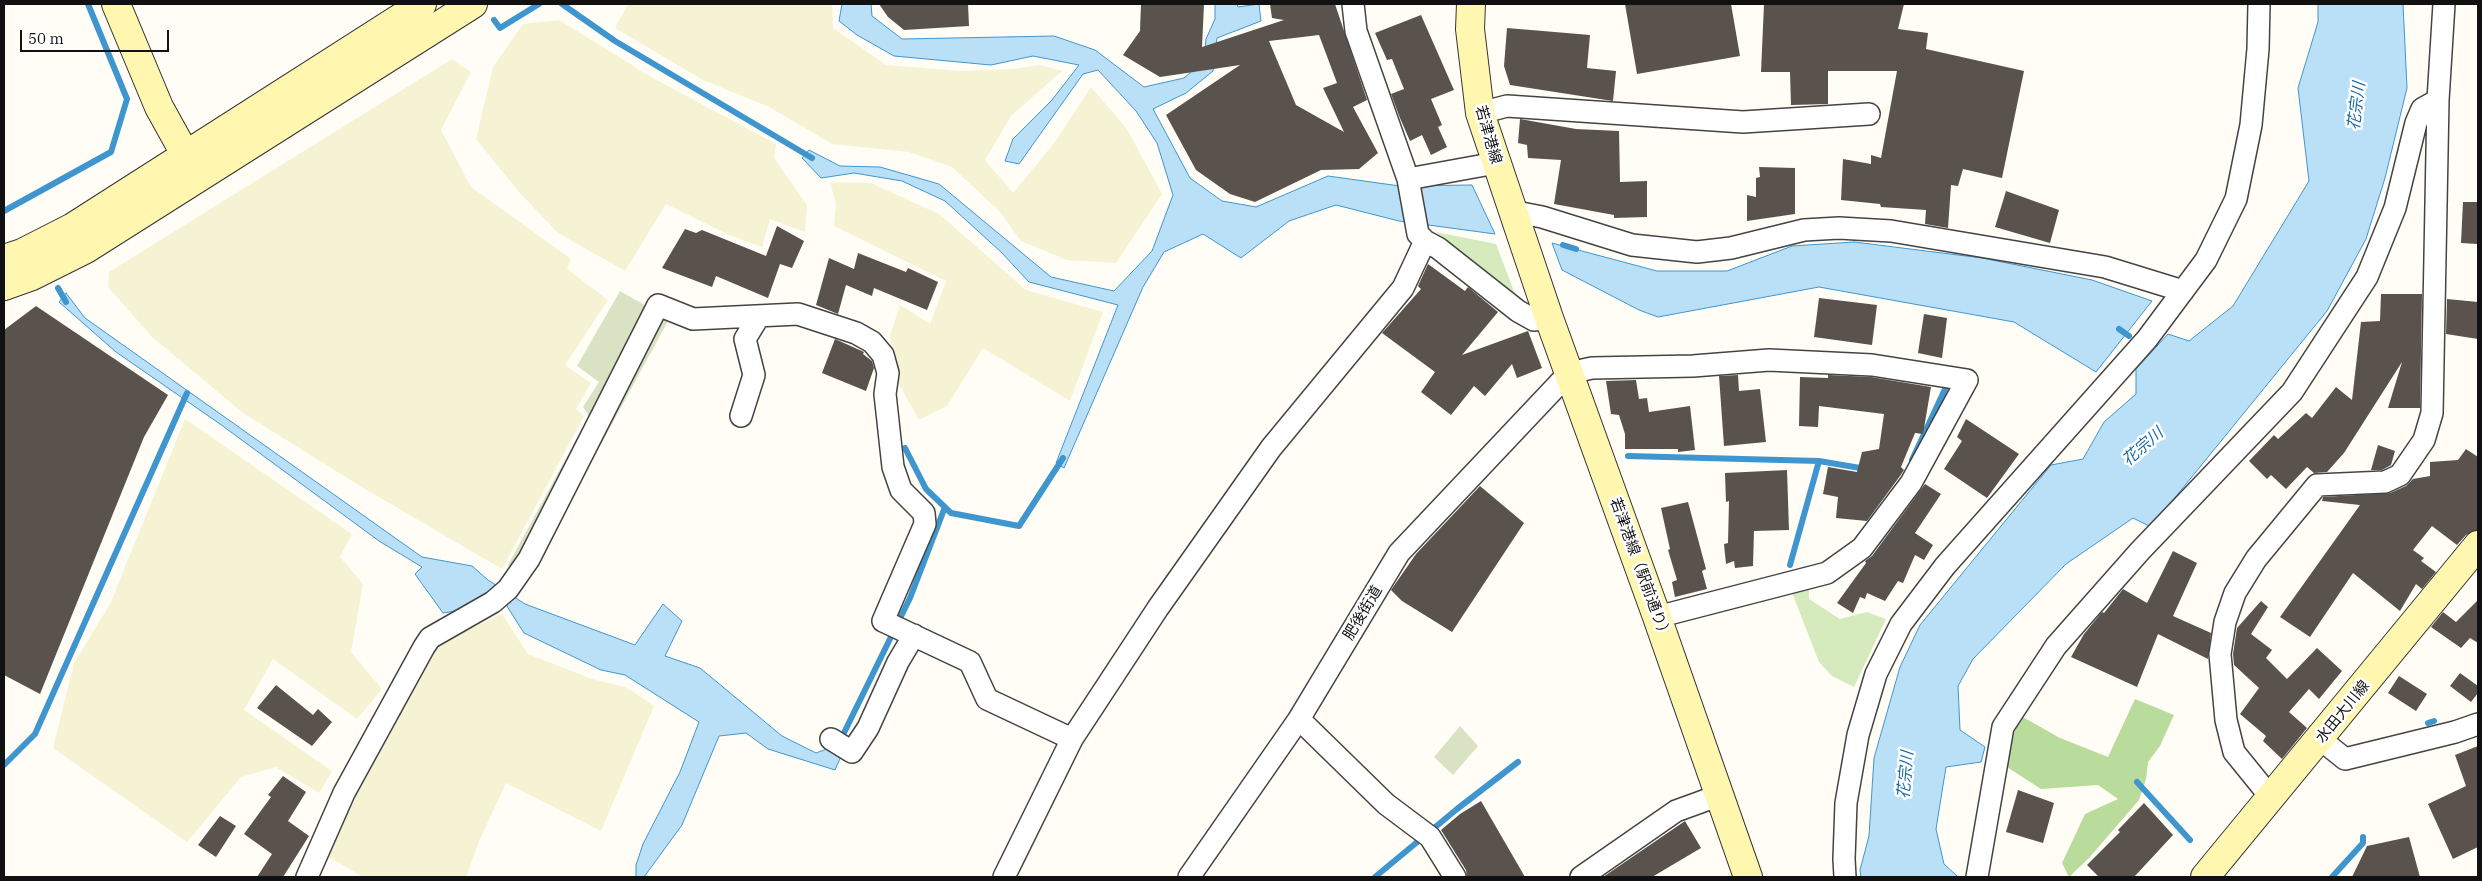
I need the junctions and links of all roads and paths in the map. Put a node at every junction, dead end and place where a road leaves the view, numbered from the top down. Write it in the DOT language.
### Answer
graph roads {
  1 [pos="116,4"];
  2 [pos="422,4"];
  3 [pos="473,4"];
  4 [pos="1353,4"];
  5 [pos="1471,4"];
  6 [pos="2259,4"];
  7 [pos="2444,4"];
  8 [pos="2438,100"];
  9 [pos="1480,113"];
  10 [pos="1869,114"];
  11 [pos="1496,163"];
  12 [pos="192,167"];
  13 [pos="1408,179"];
  14 [pos="1514,218"];
  15 [pos="1422,237"];
  16 [pos="4,260"];
  17 [pos="1529,262"];
  18 [pos="4,286"];
  19 [pos="2183,291"];
  20 [pos="759,316"];
  21 [pos="1548,318"];
  22 [pos="1569,373"];
  23 [pos="741,416"];
  24 [pos="2478,544"];
  25 [pos="1657,617"];
  26 [pos="903,630"];
  27 [pos="1299,719"];
  28 [pos="2478,724"];
  29 [pos="1072,740"];
  30 [pos="2320,740"];
  31 [pos="836,742"];
  32 [pos="1720,795"];
  33 [pos="2273,796"];
  34 [pos="2214,867"];
  35 [pos="307,877"];
  36 [pos="1004,877"];
  37 [pos="1188,877"];
  38 [pos="1455,877"];
  39 [pos="1581,877"];
  40 [pos="1748,877"];
  41 [pos="1846,877"];
  42 [pos="1977,877"];
  1 -- 12 [label="main road"];
  2 -- 12 [label="main road"];
  3 -- 12 [label="main road"];
  4 -- 13 [label="street"];
  5 -- 9 [label="main road, 若津港線"];
  6 -- 19 [label="street"];
  7 -- 8 [label="street"];
  8 -- 33 [label="street"];
  8 -- 42 [label="street"];
  9 -- 10 [label="street"];
  9 -- 11 [label="main road, 若津港線"];
  11 -- 13 [label="street"];
  11 -- 14 [label="main road, 若津港線"];
  12 -- 16 [label="main road"];
  12 -- 18 [label="main road"];
  13 -- 15 [label="street"];
  14 -- 17 [label="main road, 若津港線"];
  14 -- 19 [label="street"];
  15 -- 21 [label="street"];
  15 -- 29 [label="street"];
  17 -- 21 [label="main road, 若津港線（駅前通り）"];
  19 -- 41 [label="street"];
  20 -- 23 [label="street"];
  20 -- 26 [label="street"];
  20 -- 35 [label="street"];
  21 -- 22 [label="main road, 若津港線（駅前通り）"];
  22 -- 25 [label="main road, 若津港線（駅前通り）"];
  22 -- 25 [label="street"];
  22 -- 27 [label="street, 肥後街道"];
  24 -- 30 [label="main road, 水田大川線"];
  25 -- 32 [label="main road, 若津港線（駅前通り）"];
  26 -- 29 [label="street"];
  26 -- 31 [label="street"];
  27 -- 37 [label="street, 肥後街道"];
  27 -- 38 [label="street"];
  28 -- 30 [label="street"];
  29 -- 36 [label="street"];
  30 -- 33 [label="main road, 水田大川線"];
  32 -- 39 [label="street"];
  32 -- 40 [label="main road, 若津港線（駅前通り）"];
  33 -- 34 [label="main road, 水田大川線"];
}
